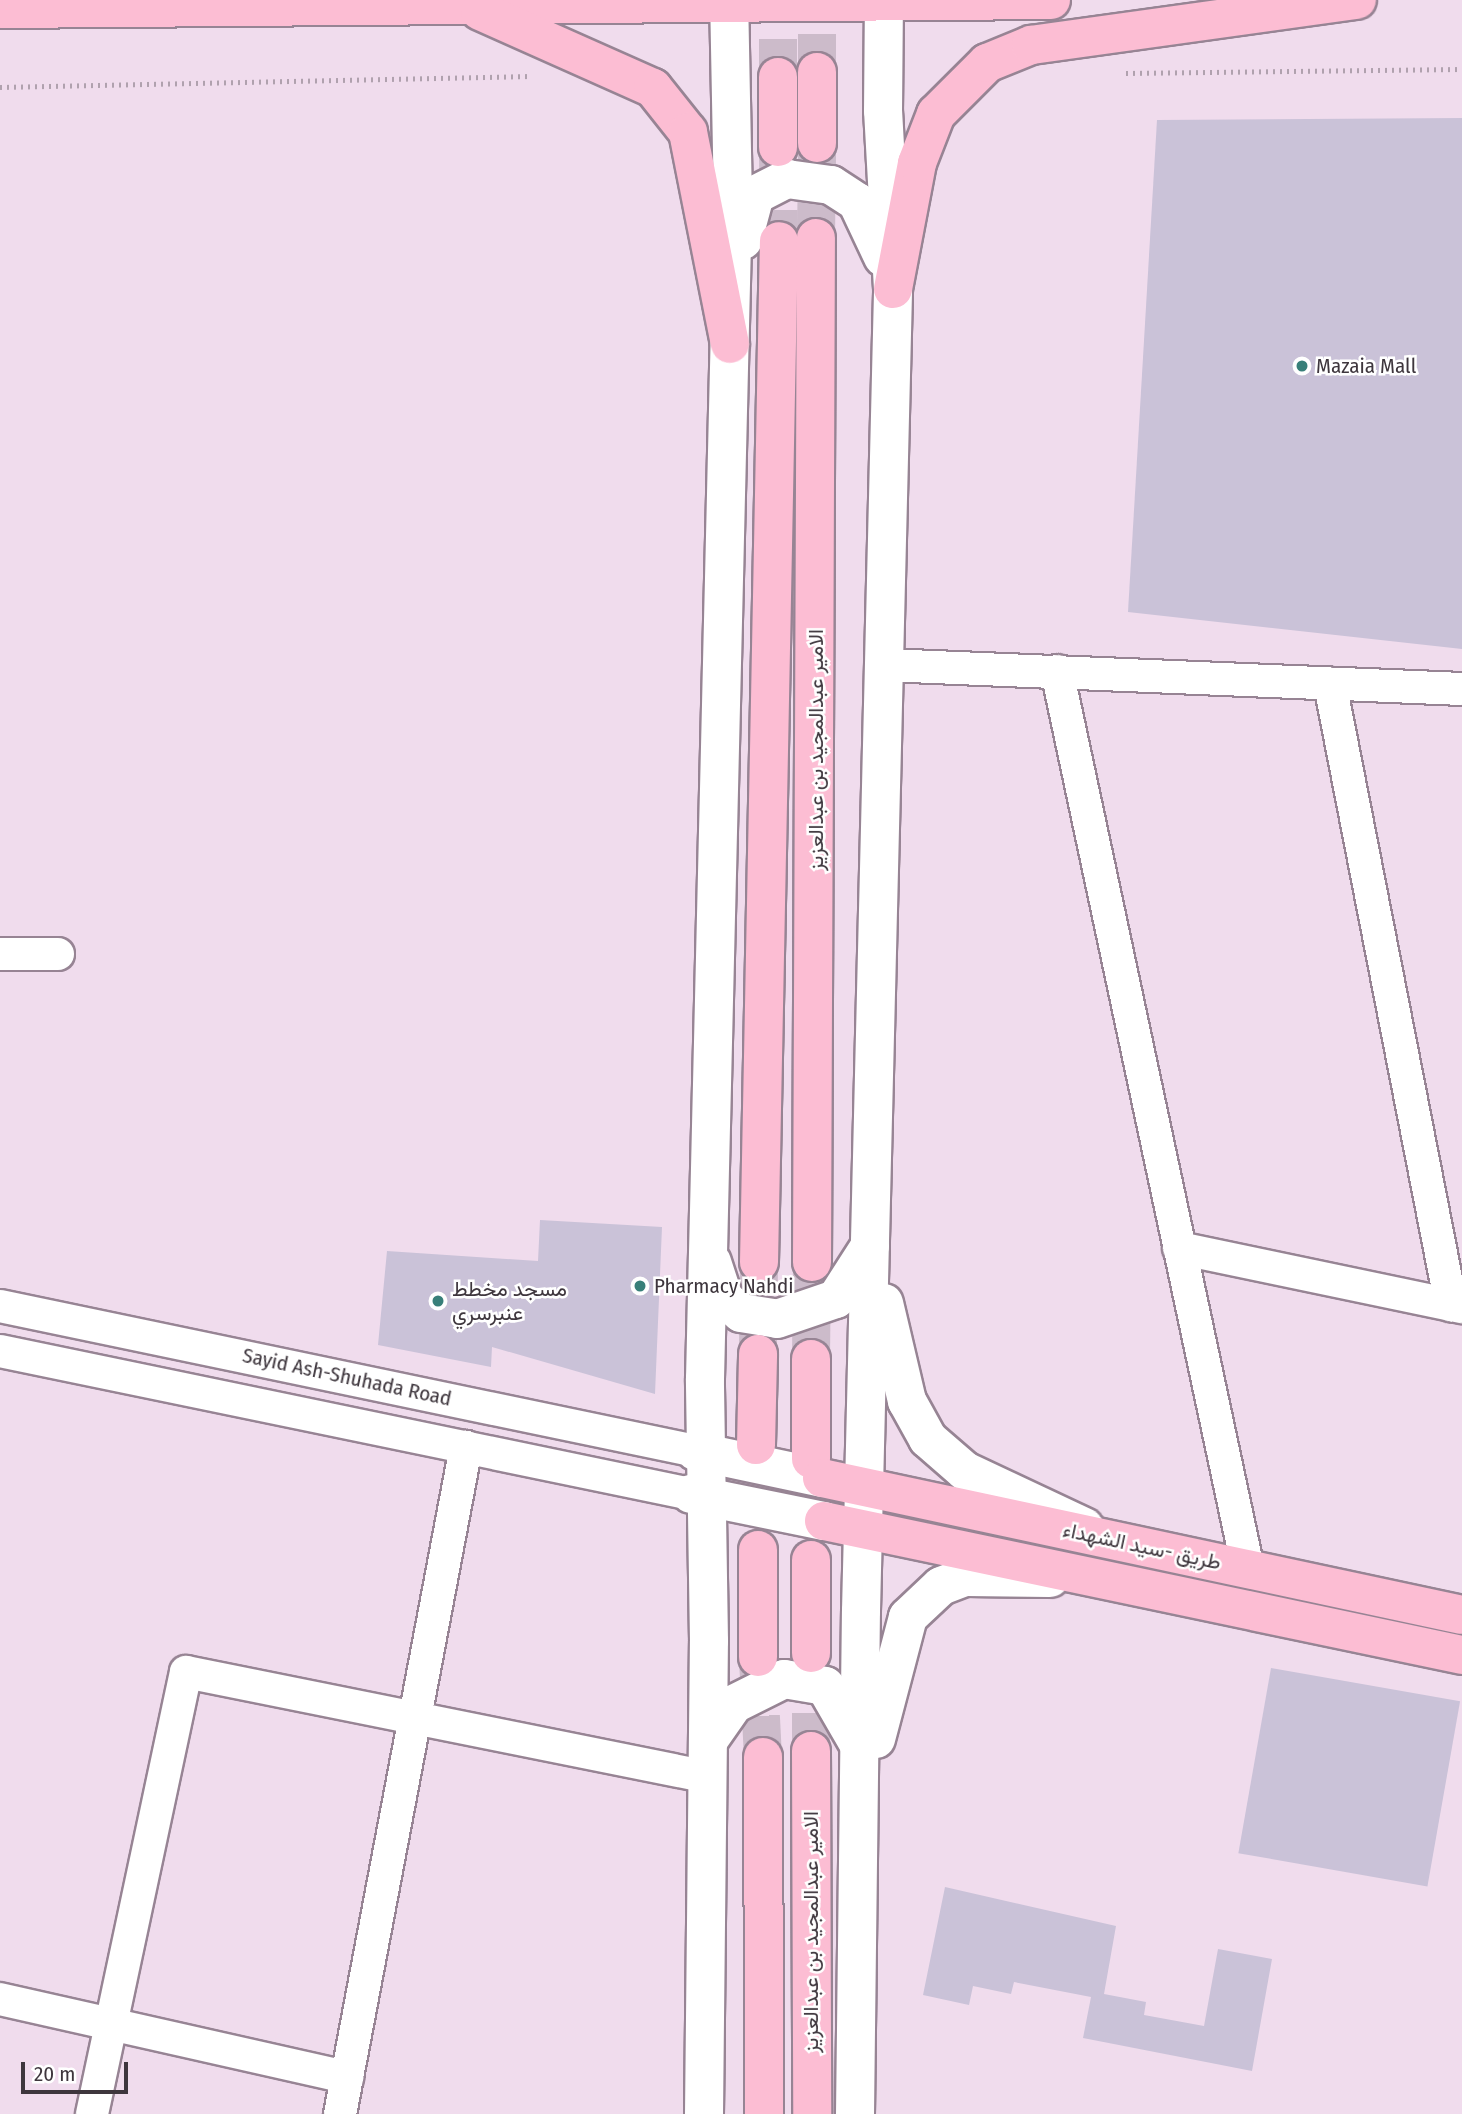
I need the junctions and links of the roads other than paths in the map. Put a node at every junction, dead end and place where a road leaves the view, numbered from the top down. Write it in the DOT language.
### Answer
graph roads {
  1 [pos="1051,0"];
  2 [pos="1357,0"];
  3 [pos="729,1"];
  4 [pos="884,1"];
  5 [pos="465,5"];
  6 [pos="0,9"];
  7 [pos="817,72"];
  8 [pos="778,77"];
  9 [pos="817,143"];
  10 [pos="778,147"];
  11 [pos="816,239"];
  12 [pos="779,241"];
  13 [pos="893,289"];
  14 [pos="730,333"];
  15 [pos="884,665"];
  16 [pos="1057,671"];
  17 [pos="1330,684"];
  18 [pos="1462,689"];
  19 [pos="0,954"];
  20 [pos="58,954"];
  21 [pos="871,1244"];
  22 [pos="1179,1248"];
  23 [pos="708,1249"];
  24 [pos="759,1262"];
  25 [pos="811,1262"];
  26 [pos="0,1306"];
  27 [pos="1456,1306"];
  28 [pos="0,1351"];
  29 [pos="758,1354"];
  30 [pos="811,1359"];
  31 [pos="756,1445"];
  32 [pos="466,1447"];
  33 [pos="700,1452"];
  34 [pos="817,1468"];
  35 [pos="864,1487"];
  36 [pos="699,1496"];
  37 [pos="824,1521"];
  38 [pos="863,1530"];
  39 [pos="1111,1540"];
  40 [pos="758,1550"];
  41 [pos="811,1560"];
  42 [pos="1248,1569"];
  43 [pos="1099,1579"];
  44 [pos="1462,1615"];
  45 [pos="811,1653"];
  46 [pos="1462,1655"];
  47 [pos="758,1657"];
  48 [pos="414,1718"];
  49 [pos="859,1745"];
  50 [pos="811,1751"];
  51 [pos="763,1758"];
  52 [pos="708,1759"];
  53 [pos="859,1816"];
  54 [pos="0,1999"];
  55 [pos="111,2024"];
  56 [pos="347,2077"];
  57 [pos="92,2114"];
  58 [pos="340,2114"];
  59 [pos="704,2114"];
  60 [pos="764,2114"];
  61 [pos="812,2114"];
  62 [pos="855,2114"];
  1 -- 4 [label="main road"];
  2 -- 13 [label="main road"];
  3 -- 4 [label="main road"];
  3 -- 5 [label="main road"];
  3 -- 14 [label="street"];
  4 -- 13 [label="street"];
  5 -- 6 [label="main road"];
  5 -- 14 [label="main road"];
  7 -- 9 [label="main road"];
  8 -- 10 [label="main road"];
  11 -- 25 [label="main road, الامير عبدالمجيد بن عبدالعزيز"];
  12 -- 24 [label="main road"];
  13 -- 14 [label="street"];
  13 -- 15 [label="street"];
  14 -- 23 [label="street"];
  15 -- 16 [label="street"];
  15 -- 21 [label="street"];
  16 -- 17 [label="street"];
  16 -- 22 [label="street"];
  17 -- 18 [label="street"];
  17 -- 27 [label="street"];
  19 -- 20 [label="street"];
  21 -- 23 [label="street"];
  21 -- 35 [label="street"];
  21 -- 39 [label="street"];
  22 -- 27 [label="street"];
  22 -- 42 [label="street"];
  23 -- 33 [label="street"];
  26 -- 33 [label="street, Sayid Ash-Shuhada Road"];
  28 -- 32 [label="street, Sayid Ash-Shuhada Road"];
  29 -- 31 [label="main road"];
  30 -- 34 [label="main road"];
  32 -- 36 [label="street, Sayid Ash-Shuhada Road"];
  32 -- 48 [label="street"];
  33 -- 34 [label="street"];
  33 -- 36 [label="street"];
  34 -- 35 [label="main road, طريق -سيد الشهداء"];
  35 -- 38 [label="street"];
  35 -- 39 [label="main road, طريق -سيد الشهداء"];
  36 -- 37 [label="street"];
  36 -- 52 [label="street"];
  37 -- 38 [label="main road, طريق -سيد الشهداء"];
  38 -- 43 [label="main road, طريق -سيد الشهداء"];
  38 -- 49 [label="street"];
  39 -- 42 [label="main road, طريق -سيد الشهداء"];
  40 -- 47 [label="main road"];
  41 -- 45 [label="main road"];
  42 -- 44 [label="main road, طريق -سيد الشهداء"];
  43 -- 46 [label="main road, طريق -سيد الشهداء"];
  43 -- 53 [label="street"];
  48 -- 52 [label="street"];
  48 -- 55 [label="street"];
  48 -- 56 [label="street"];
  49 -- 52 [label="street"];
  49 -- 53 [label="street"];
  50 -- 61 [label="main road, الامير عبدالمجيد بن عبدالعزيز"];
  51 -- 60 [label="main road"];
  52 -- 59 [label="street"];
  53 -- 62 [label="street"];
  54 -- 55 [label="street"];
  55 -- 56 [label="street"];
  55 -- 57 [label="street"];
  56 -- 58 [label="street"];
}
